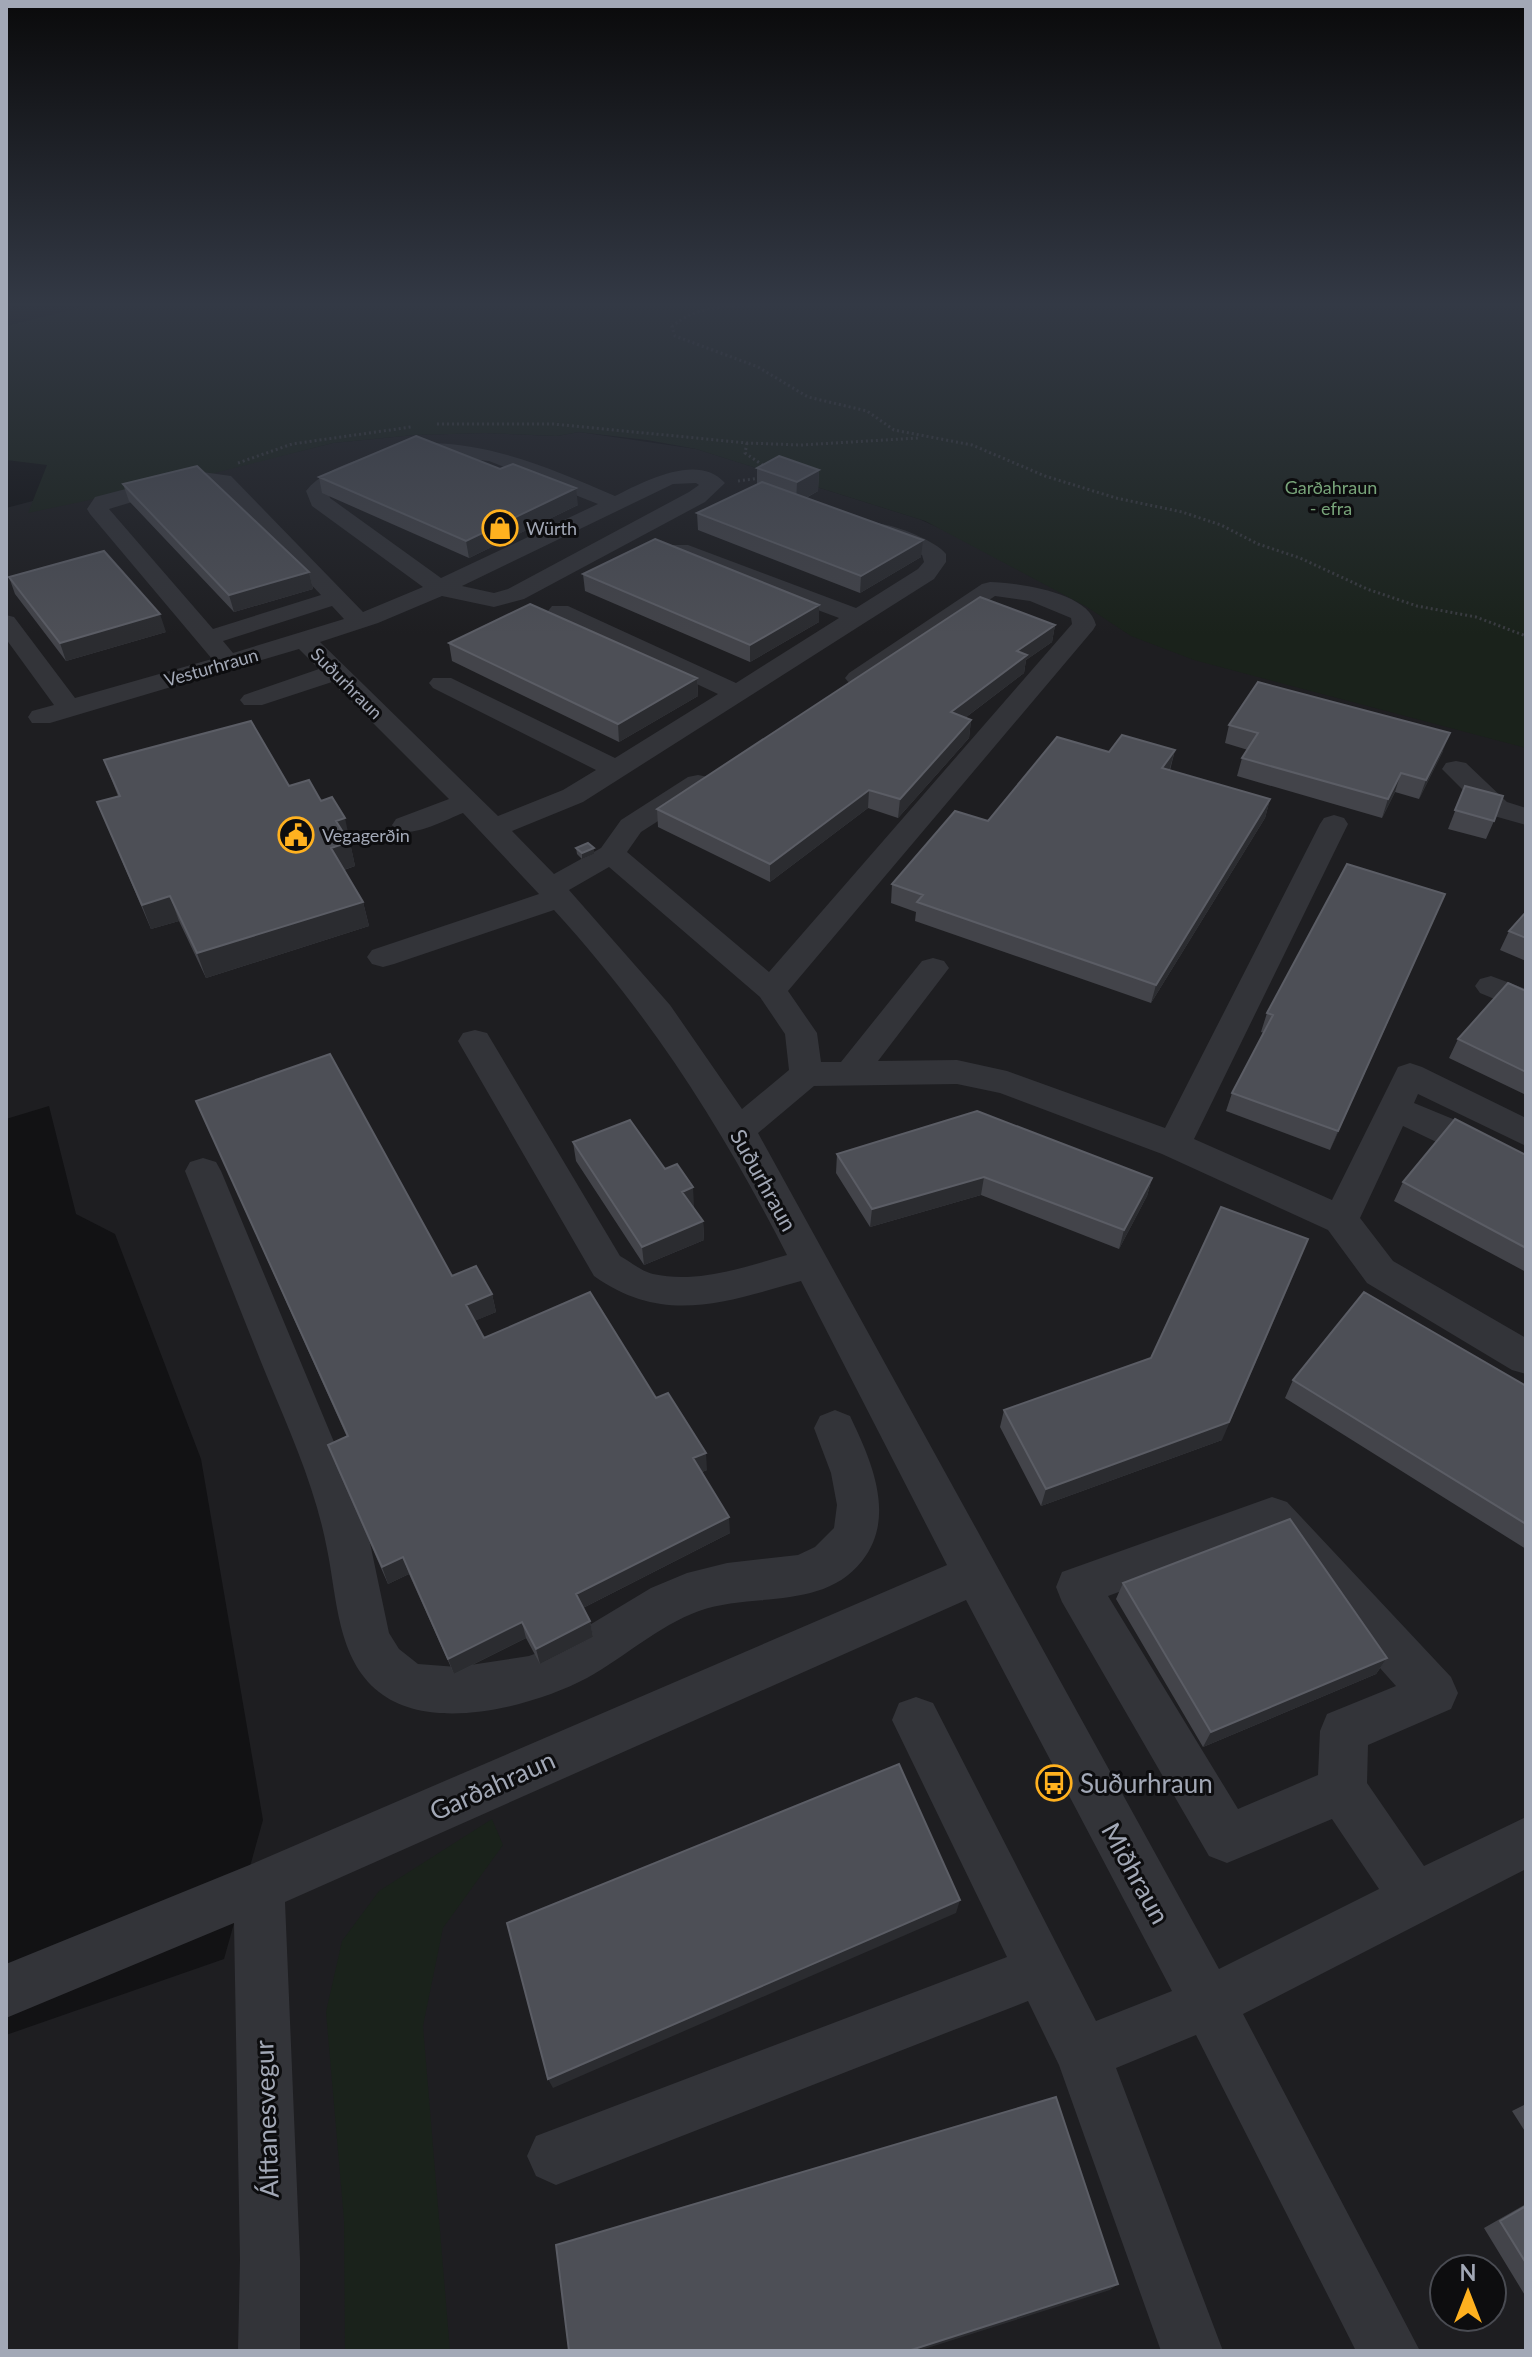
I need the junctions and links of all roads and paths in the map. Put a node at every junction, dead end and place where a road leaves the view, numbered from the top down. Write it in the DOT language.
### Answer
graph roads {
  1 [pos="871,414"];
  2 [pos="436,424"];
  3 [pos="422,426"];
  4 [pos="923,438"];
  5 [pos="747,443"];
  6 [pos="207,476"];
  7 [pos="714,483"];
  8 [pos="614,503"];
  9 [pos="857,521"];
  10 [pos="671,547"];
  11 [pos="439,588"];
  12 [pos="337,597"];
  13 [pos="560,611"];
  14 [pos="369,617"];
  15 [pos="858,617"];
  16 [pos="6,622"];
  17 [pos="1526,636"];
  18 [pos="208,638"];
  19 [pos="304,640"];
  20 [pos="228,662"];
  21 [pos="336,672"];
  22 [pos="442,683"];
  23 [pos="737,693"];
  24 [pos="831,696"];
  25 [pos="253,700"];
  26 [pos="69,708"];
  27 [pos="41,717"];
  28 [pos="724,766"];
  29 [pos="616,769"];
  30 [pos="1456,769"];
  31 [pos="465,802"];
  32 [pos="1526,817"];
  33 [pos="1334,824"];
  34 [pos="406,825"];
  35 [pos="492,829"];
  36 [pos="611,854"];
  37 [pos="554,893"];
  38 [pos="383,957"];
  39 [pos="933,968"];
  40 [pos="1491,986"];
  41 [pos="771,990"];
  42 [pos="1526,1001"];
  43 [pos="475,1041"];
  44 [pos="851,1073"];
  45 [pos="806,1074"];
  46 [pos="1394,1109"];
  47 [pos="738,1131"];
  48 [pos="1526,1133"];
  49 [pos="1174,1145"];
  50 [pos="203,1171"];
  51 [pos="1526,1172"];
  52 [pos="1341,1220"];
  53 [pos="809,1264"];
  54 [pos="1526,1358"];
  55 [pos="835,1428"];
  56 [pos="975,1574"];
  57 [pos="916,1720"];
  58 [pos="1342,1790"];
  59 [pos="1526,1842"];
  60 [pos="259,1887"];
  61 [pos="1415,1898"];
  62 [pos="1041,1970"];
  63 [pos="6,1991"];
  64 [pos="1208,2003"];
  65 [pos="1083,2054"];
  66 [pos="556,2156"];
  67 [pos="269,2351"];
  68 [pos="1192,2351"];
  69 [pos="1389,2351"];
  1 -- 4 [label="path"];
  2 -- 5 [label="path"];
  3 -- 6 [label="path"];
  4 -- 5 [label="path"];
  4 -- 17 [label="path"];
  5 -- 7 [label="path"];
  6 -- 12 [label="street"];
  6 -- 18 [label="street"];
  7 -- 8 [label="street, Vesturhraun"];
  7 -- 11 [label="street"];
  8 -- 11 [label="street, Vesturhraun"];
  8 -- 11 [label="street"];
  9 -- 15 [label="street"];
  10 -- 15 [label="street"];
  11 -- 14 [label="street, Vesturhraun"];
  12 -- 14 [label="street"];
  12 -- 18 [label="street"];
  13 -- 23 [label="street"];
  14 -- 19 [label="street, Vesturhraun"];
  15 -- 23 [label="street"];
  16 -- 26 [label="street"];
  18 -- 20 [label="street"];
  19 -- 20 [label="street, Vesturhraun"];
  19 -- 21 [label="street, Suðurhraun"];
  20 -- 26 [label="street, Vesturhraun"];
  21 -- 25 [label="street"];
  21 -- 31 [label="street, Suðurhraun"];
  22 -- 29 [label="street"];
  23 -- 29 [label="street"];
  24 -- 41 [label="street"];
  26 -- 27 [label="street, Vesturhraun"];
  28 -- 36 [label="street"];
  29 -- 35 [label="street"];
  30 -- 32 [label="street"];
  31 -- 34 [label="street"];
  31 -- 35 [label="street, Suðurhraun"];
  33 -- 49 [label="street"];
  35 -- 37 [label="street, Suðurhraun"];
  36 -- 37 [label="street"];
  36 -- 41 [label="street"];
  37 -- 38 [label="street"];
  37 -- 47 [label="street, Suðurhraun"];
  39 -- 44 [label="street"];
  40 -- 42 [label="street"];
  41 -- 45 [label="street"];
  43 -- 53 [label="street"];
  44 -- 45 [label="street"];
  44 -- 49 [label="street"];
  45 -- 47 [label="street"];
  46 -- 48 [label="street"];
  46 -- 51 [label="street"];
  46 -- 52 [label="street"];
  47 -- 53 [label="street, Suðurhraun"];
  49 -- 52 [label="street"];
  50 -- 55 [label="street"];
  52 -- 54 [label="street"];
  53 -- 56 [label="street, Suðurhraun"];
  56 -- 60 [label="street, Garðahraun"];
  56 -- 64 [label="street, Miðhraun"];
  57 -- 62 [label="street"];
  58 -- 58 [label="street"];
  58 -- 61 [label="street"];
  59 -- 61 [label="street"];
  60 -- 63 [label="street, Garðahraun"];
  60 -- 67 [label="street, Álftanesvegur"];
  61 -- 64 [label="street"];
  62 -- 65 [label="street"];
  62 -- 66 [label="street"];
  64 -- 65 [label="street"];
  64 -- 69 [label="street, Miðhraun"];
  65 -- 68 [label="street"];
}
